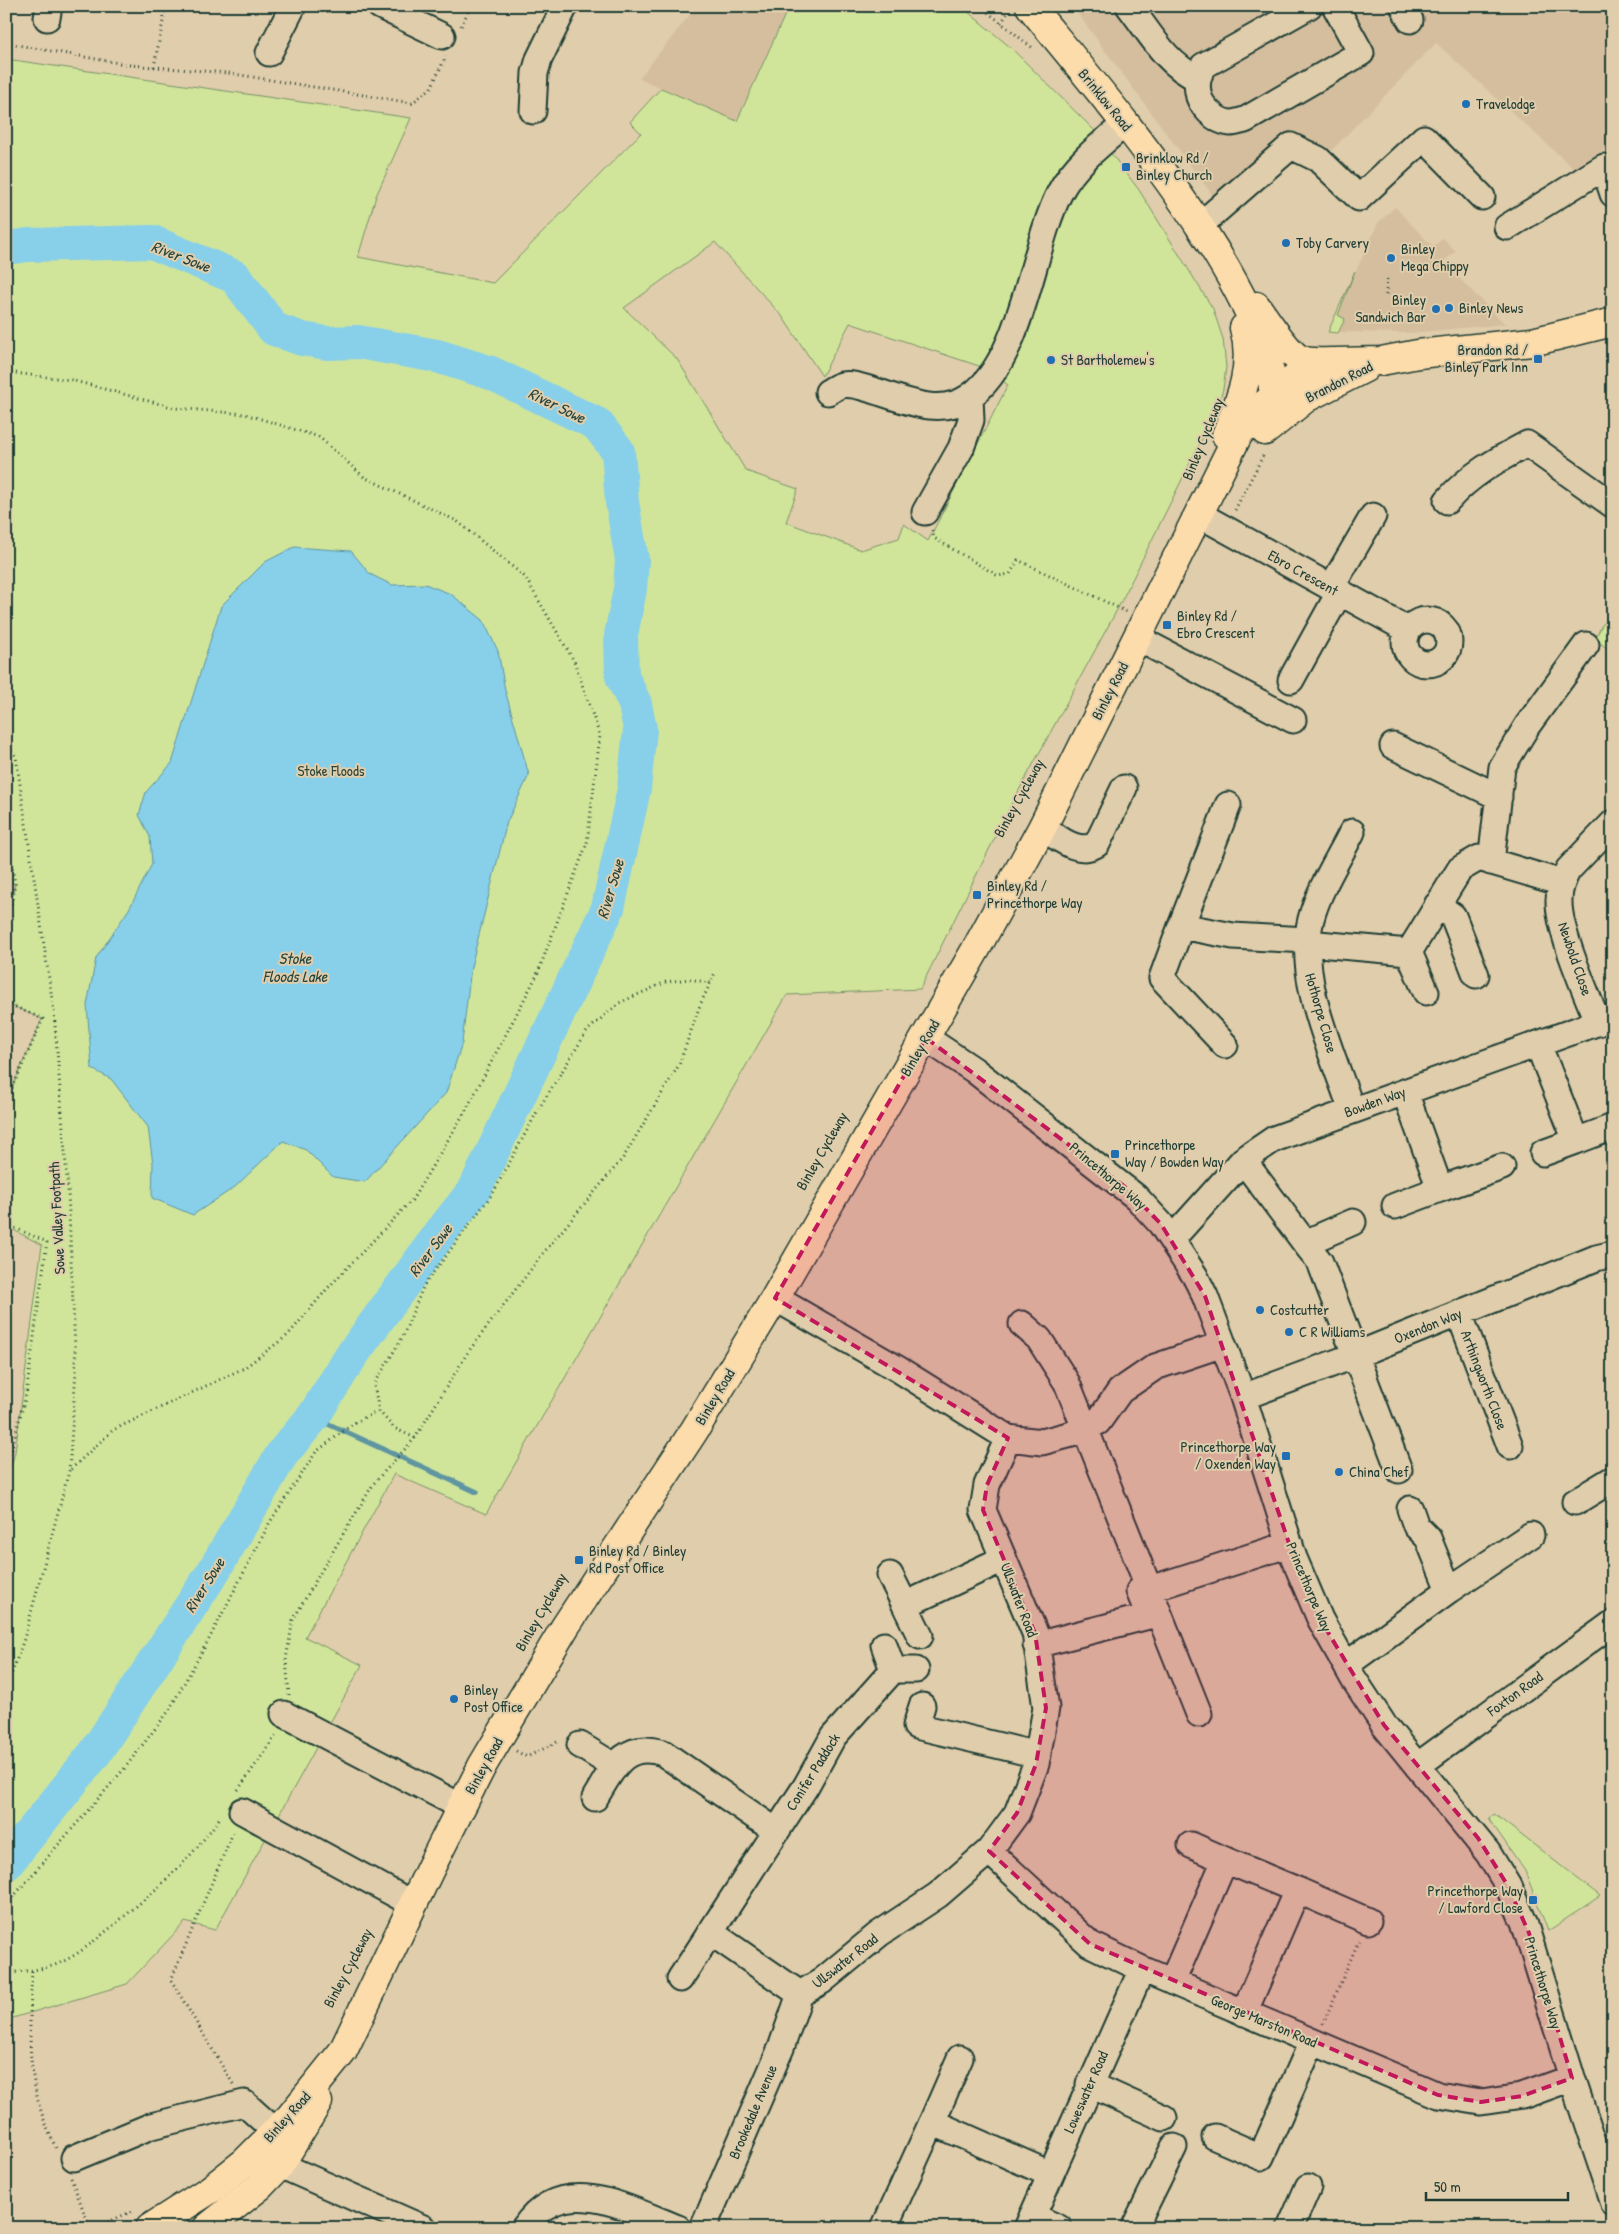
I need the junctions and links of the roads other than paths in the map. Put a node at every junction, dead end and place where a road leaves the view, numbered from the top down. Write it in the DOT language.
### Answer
graph roads {
  1 [pos="293,6"];
  2 [pos="380,6"];
  3 [pos="565,6"];
  4 [pos="1030,6"];
  5 [pos="1129,6"];
  6 [pos="1309,6"];
  7 [pos="1335,6"];
  8 [pos="442,36"];
  9 [pos="269,52"];
  10 [pos="1198,78"];
  11 [pos="533,111"];
  12 [pos="1125,124"];
  13 [pos="1608,165"];
  14 [pos="1613,194"];
  15 [pos="1482,197"];
  16 [pos="1199,226"];
  17 [pos="1507,227"];
  18 [pos="1227,271"];
  19 [pos="1613,322"];
  20 [pos="1380,361"];
  21 [pos="1336,362"];
  22 [pos="1248,374"];
  23 [pos="828,392"];
  24 [pos="970,397"];
  25 [pos="1286,400"];
  26 [pos="1271,425"];
  27 [pos="1447,502"];
  28 [pos="1613,505"];
  29 [pos="1202,510"];
  30 [pos="1373,516"];
  31 [pos="931,517"];
  32 [pos="1335,591"];
  33 [pos="1408,630"];
  34 [pos="1136,638"];
  35 [pos="1586,645"];
  36 [pos="1291,680"];
  37 [pos="1292,720"];
  38 [pos="1394,746"];
  39 [pos="1124,788"];
  40 [pos="1498,797"];
  41 [pos="1228,805"];
  42 [pos="1613,823"];
  43 [pos="1042,828"];
  44 [pos="1352,832"];
  45 [pos="1490,862"];
  46 [pos="1562,883"];
  47 [pos="1437,905"];
  48 [pos="1181,926"];
  49 [pos="1307,941"];
  50 [pos="1409,952"];
  51 [pos="1476,975"];
  52 [pos="1426,992"];
  53 [pos="1605,1020"];
  54 [pos="926,1038"];
  55 [pos="1538,1044"];
  56 [pos="1225,1045"];
  57 [pos="1405,1092"];
  58 [pos="1352,1111"];
  59 [pos="1613,1127"];
  60 [pos="1576,1141"];
  61 [pos="1543,1153"];
  62 [pos="1243,1160"];
  63 [pos="1502,1167"];
  64 [pos="1440,1189"];
  65 [pos="1395,1206"];
  66 [pos="1353,1222"];
  67 [pos="1172,1239"];
  68 [pos="1305,1243"];
  69 [pos="1613,1254"];
  70 [pos="775,1298"];
  71 [pos="1459,1314"];
  72 [pos="1022,1324"];
  73 [pos="1223,1344"];
  74 [pos="1356,1355"];
  75 [pos="1242,1397"];
  76 [pos="1086,1428"];
  77 [pos="1008,1438"];
  78 [pos="1510,1446"];
  79 [pos="1399,1470"];
  80 [pos="1613,1479"];
  81 [pos="1575,1502"];
  82 [pos="1410,1509"];
  83 [pos="1531,1535"];
  84 [pos="1290,1544"];
  85 [pos="1003,1559"];
  86 [pos="1128,1563"];
  87 [pos="890,1575"];
  88 [pos="1150,1589"];
  89 [pos="1449,1590"];
  90 [pos="905,1605"];
  91 [pos="1613,1623"];
  92 [pos="920,1636"];
  93 [pos="884,1645"];
  94 [pos="1036,1645"];
  95 [pos="1346,1665"];
  96 [pos="284,1714"];
  97 [pos="1199,1714"];
  98 [pos="917,1724"];
  99 [pos="580,1745"];
  100 [pos="1038,1755"];
  101 [pos="614,1766"];
  102 [pos="1417,1766"];
  103 [pos="595,1798"];
  104 [pos="232,1807"];
  105 [pos="462,1807"];
  106 [pos="776,1831"];
  107 [pos="1190,1846"];
  108 [pos="989,1851"];
  109 [pos="1225,1860"];
  110 [pos="1297,1890"];
  111 [pos="413,1904"];
  112 [pos="1368,1921"];
  113 [pos="710,1932"];
  114 [pos="1142,1969"];
  115 [pos="680,1979"];
  116 [pos="1172,1982"];
  117 [pos="800,1994"];
  118 [pos="1244,2013"];
  119 [pos="1313,2042"];
  120 [pos="342,2051"];
  121 [pos="960,2058"];
  122 [pos="1572,2078"];
  123 [pos="1089,2084"];
  124 [pos="1164,2118"];
  125 [pos="932,2122"];
  126 [pos="276,2132"];
  127 [pos="1215,2137"];
  128 [pos="1174,2147"];
  129 [pos="68,2163"];
  130 [pos="280,2165"];
  131 [pos="1050,2174"];
  132 [pos="1308,2187"];
  133 [pos="1611,2193"];
  134 [pos="146,2217"];
  135 [pos="387,2221"];
  136 [pos="1029,2222"];
  137 [pos="207,2228"];
  138 [pos="423,2228"];
  139 [pos="524,2228"];
  140 [pos="678,2228"];
  141 [pos="703,2228"];
  142 [pos="884,2228"];
  143 [pos="1059,2228"];
  144 [pos="1134,2228"];
  145 [pos="1290,2228"];
  1 -- 9 [label="street"];
  2 -- 8 [label="street"];
  3 -- 11 [label="street"];
  4 -- 12 [label="main road, Brinklow Road"];
  5 -- 10 [label="street"];
  6 -- 10 [label="street"];
  7 -- 10 [label="street"];
  12 -- 16 [label="main road, Brinklow Road"];
  12 -- 24 [label="street"];
  13 -- 14 [label="street"];
  13 -- 17 [label="street"];
  15 -- 16 [label="street"];
  16 -- 18 [label="main road, Brinklow Road"];
  18 -- 21 [label="main road"];
  18 -- 22 [label="main road, Brinklow Road"];
  18 -- 25 [label="main road, Brinklow Road"];
  19 -- 20 [label="main road, Brandon Road"];
  20 -- 21 [label="main road, Brandon Road"];
  20 -- 25 [label="main road, Brandon Road"];
  21 -- 25 [label="main road, Brandon Road"];
  22 -- 25 [label="main road"];
  22 -- 29 [label="main road"];
  23 -- 24 [label="street"];
  24 -- 31 [label="street"];
  25 -- 26 [label="main road, Brinklow Road"];
  25 -- 29 [label="main road, Binley Road"];
  26 -- 29 [label="main road, Binley Road"];
  27 -- 28 [label="street"];
  29 -- 32 [label="street, Ebro Crescent"];
  29 -- 34 [label="main road, Binley Road"];
  30 -- 32 [label="street"];
  32 -- 33 [label="street, Ebro Crescent"];
  32 -- 36 [label="street"];
  34 -- 37 [label="street"];
  34 -- 43 [label="main road, Binley Road"];
  35 -- 40 [label="street"];
  38 -- 40 [label="street"];
  39 -- 43 [label="street"];
  40 -- 45 [label="street"];
  41 -- 48 [label="street"];
  42 -- 46 [label="street, Newbold Close"];
  43 -- 54 [label="main road, Binley Road"];
  44 -- 49 [label="street, Hothorpe Close"];
  45 -- 46 [label="street"];
  45 -- 47 [label="street"];
  46 -- 53 [label="street, Newbold Close"];
  47 -- 50 [label="street"];
  47 -- 51 [label="street"];
  48 -- 49 [label="street"];
  48 -- 56 [label="street"];
  49 -- 50 [label="street"];
  49 -- 58 [label="street, Hothorpe Close"];
  50 -- 52 [label="street"];
  53 -- 55 [label="street, Bowden Way"];
  54 -- 67 [label="street, Princethorpe Way"];
  54 -- 70 [label="main road, Binley Road"];
  55 -- 57 [label="street, Bowden Way"];
  55 -- 60 [label="street"];
  57 -- 58 [label="street, Bowden Way"];
  57 -- 64 [label="street"];
  58 -- 62 [label="street, Bowden Way"];
  59 -- 60 [label="street"];
  60 -- 61 [label="street"];
  62 -- 67 [label="street, Bowden Way"];
  62 -- 68 [label="street"];
  63 -- 64 [label="street"];
  64 -- 65 [label="street"];
  66 -- 68 [label="street"];
  67 -- 73 [label="street, Princethorpe Way"];
  68 -- 74 [label="street"];
  69 -- 71 [label="street, Oxendon Way"];
  70 -- 77 [label="street"];
  70 -- 105 [label="main road, Binley Road"];
  71 -- 74 [label="street, Oxendon Way"];
  71 -- 78 [label="street, Arthingworth Close"];
  72 -- 76 [label="street"];
  73 -- 75 [label="street, Princethorpe Way"];
  73 -- 76 [label="street"];
  74 -- 75 [label="street, Oxendon Way"];
  74 -- 79 [label="street"];
  75 -- 84 [label="street, Princethorpe Way"];
  76 -- 77 [label="street"];
  76 -- 88 [label="street"];
  77 -- 85 [label="street, Ullswater Road"];
  80 -- 81 [label="street"];
  82 -- 89 [label="street"];
  83 -- 89 [label="street"];
  84 -- 88 [label="street"];
  84 -- 95 [label="street, Princethorpe Way"];
  85 -- 90 [label="street"];
  85 -- 94 [label="street, Ullswater Road"];
  86 -- 94 [label="street"];
  87 -- 90 [label="street"];
  88 -- 97 [label="street"];
  89 -- 95 [label="street"];
  90 -- 92 [label="street"];
  91 -- 102 [label="street, Foxton Road"];
  93 -- 106 [label="street, Conifer Paddock"];
  94 -- 100 [label="street, Ullswater Road"];
  95 -- 102 [label="street, Princethorpe Way"];
  96 -- 105 [label="street"];
  98 -- 100 [label="street"];
  99 -- 101 [label="street"];
  100 -- 108 [label="street, Ullswater Road"];
  101 -- 103 [label="street"];
  101 -- 106 [label="street"];
  102 -- 122 [label="street, Princethorpe Way"];
  104 -- 111 [label="street"];
  105 -- 111 [label="main road, Binley Road"];
  106 -- 113 [label="street, Conifer Paddock"];
  107 -- 109 [label="street"];
  108 -- 114 [label="street, George Marston Road"];
  108 -- 117 [label="street, Ullswater Road"];
  109 -- 110 [label="street"];
  109 -- 116 [label="street"];
  110 -- 112 [label="street"];
  110 -- 118 [label="street"];
  111 -- 120 [label="main road, Binley Road"];
  113 -- 115 [label="street, Conifer Paddock"];
  113 -- 117 [label="street"];
  114 -- 116 [label="street, George Marston Road"];
  114 -- 123 [label="street, Loweswater Road"];
  116 -- 118 [label="street, George Marston Road"];
  117 -- 141 [label="street, Brookedale Avenue"];
  118 -- 119 [label="street, George Marston Road"];
  119 -- 122 [label="street, George Marston Road"];
  119 -- 127 [label="street"];
  120 -- 126 [label="main road, Binley Road"];
  120 -- 130 [label="main road"];
  121 -- 125 [label="street"];
  122 -- 133 [label="street, Princethorpe Way"];
  123 -- 124 [label="street"];
  123 -- 131 [label="street, Loweswater Road"];
  125 -- 131 [label="street"];
  125 -- 142 [label="street"];
  126 -- 129 [label="street"];
  126 -- 130 [label="street"];
  126 -- 134 [label="main road, Binley Road"];
  128 -- 144 [label="street"];
  130 -- 135 [label="street"];
  130 -- 137 [label="main road"];
  131 -- 136 [label="street, Loweswater Road"];
  132 -- 145 [label="street"];
  135 -- 138 [label="street"];
  136 -- 143 [label="street, Loweswater Road"];
  139 -- 140 [label="street"];
}
